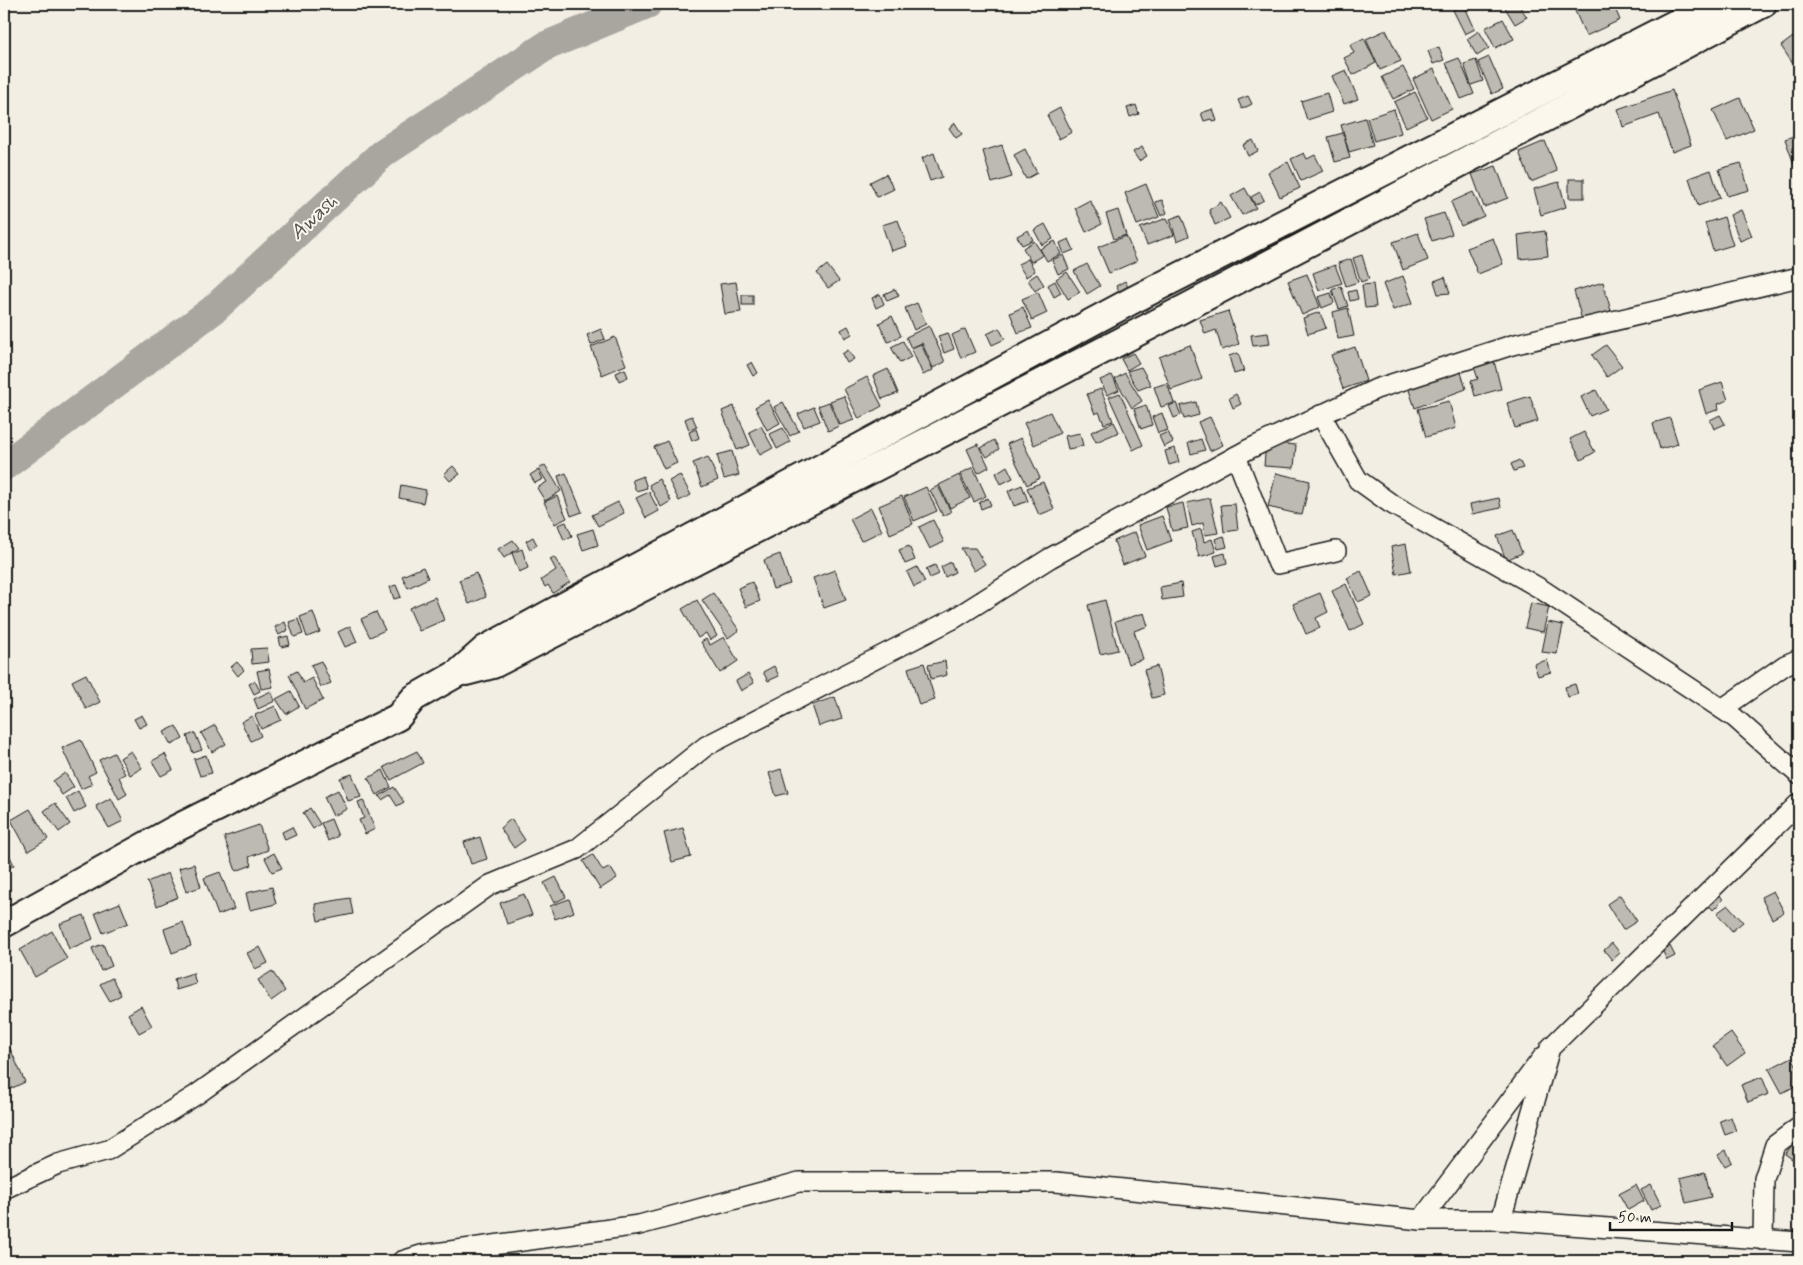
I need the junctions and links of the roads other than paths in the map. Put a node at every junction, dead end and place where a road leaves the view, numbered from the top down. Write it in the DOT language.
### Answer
graph roads {
  1 [pos="1713,4"];
  2 [pos="1764,4"];
  3 [pos="1799,277"];
  4 [pos="1321,415"];
  5 [pos="1236,456"];
  6 [pos="1336,551"];
  7 [pos="1799,659"];
  8 [pos="458,674"];
  9 [pos="1722,709"];
  10 [pos="1799,775"];
  11 [pos="1799,803"];
  12 [pos="4,924"];
  13 [pos="1550,1048"];
  14 [pos="1799,1127"];
  15 [pos="4,1189"];
  16 [pos="1421,1220"];
  17 [pos="1501,1220"];
  18 [pos="1763,1240"];
  19 [pos="1799,1242"];
  20 [pos="402,1261"];
  1 -- 8 [label="main road"];
  2 -- 8 [label="main road"];
  3 -- 4 [label="street"];
  4 -- 5 [label="street"];
  4 -- 9 [label="street"];
  5 -- 6 [label="street"];
  5 -- 15 [label="street"];
  7 -- 9 [label="street"];
  8 -- 12 [label="main road"];
  9 -- 10 [label="street"];
  11 -- 13 [label="street"];
  13 -- 16 [label="street"];
  13 -- 17 [label="street"];
  14 -- 18 [label="street"];
  16 -- 17 [label="street"];
  16 -- 20 [label="street"];
  17 -- 18 [label="street"];
  18 -- 19 [label="street"];
}
